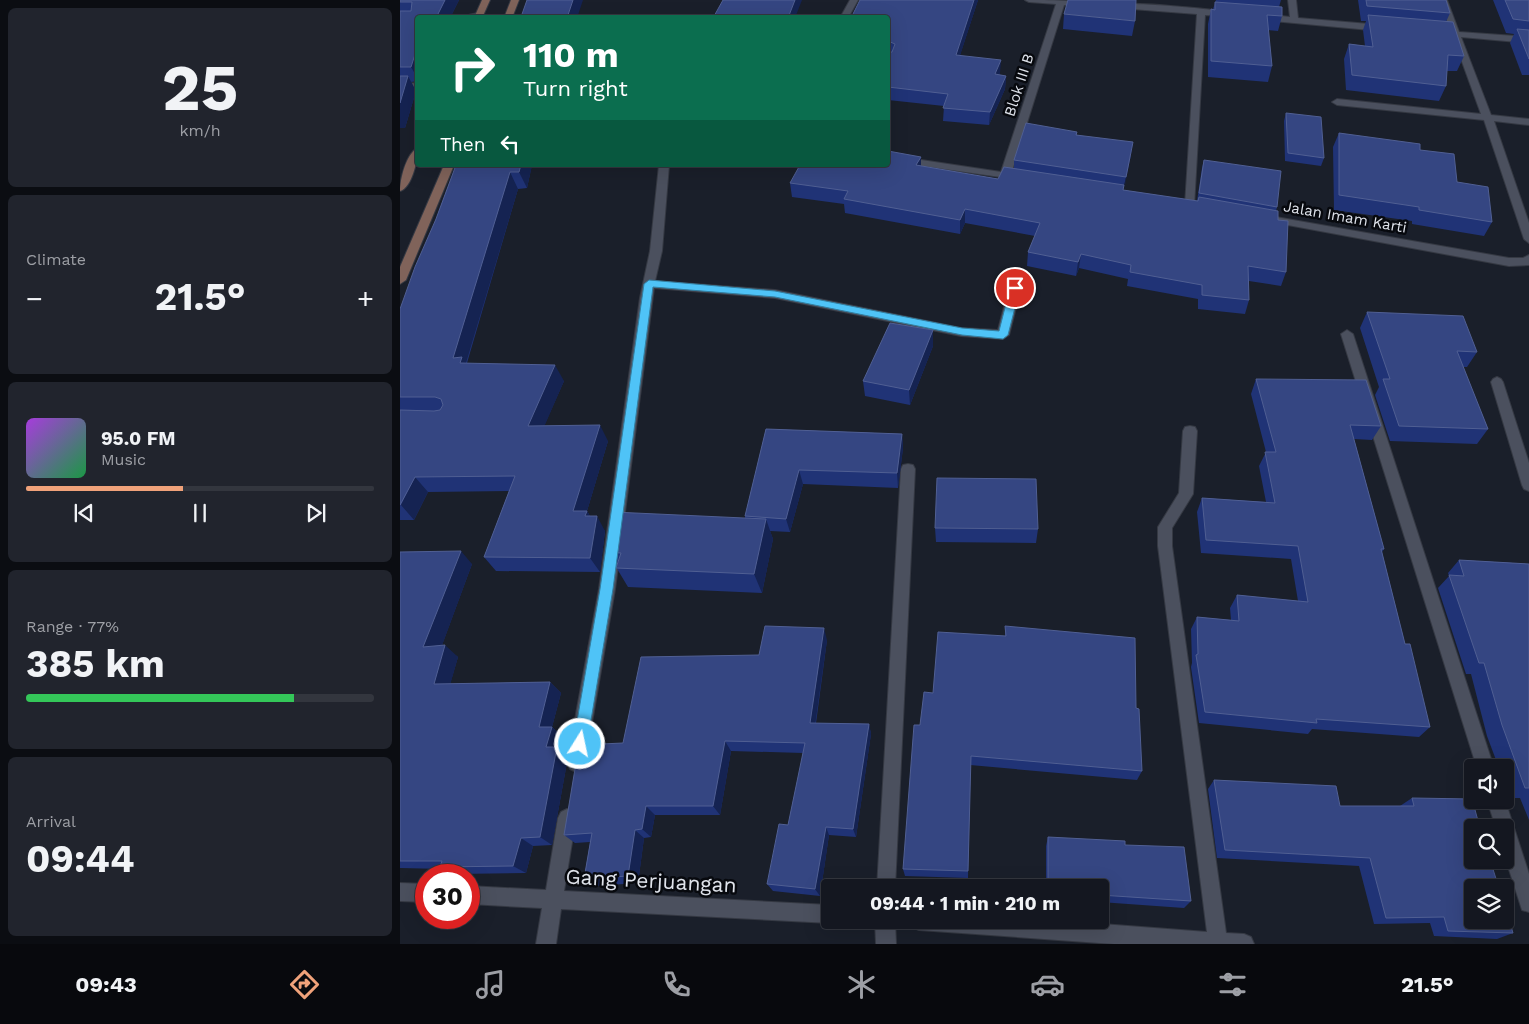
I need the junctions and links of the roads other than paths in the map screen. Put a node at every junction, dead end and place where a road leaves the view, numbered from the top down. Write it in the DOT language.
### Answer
graph roads {
  1 [pos="486,0"];
  2 [pos="515,0"];
  3 [pos="854,0"];
  4 [pos="1029,0"];
  5 [pos="1292,0"];
  6 [pos="1443,0"];
  7 [pos="1061,2"];
  8 [pos="1146,4"];
  9 [pos="1099,5"];
  10 [pos="1108,5"];
  11 [pos="1201,11"];
  12 [pos="1238,14"];
  13 [pos="479,15"];
  14 [pos="509,15"];
  15 [pos="846,15"];
  16 [pos="1257,16"];
  17 [pos="1294,20"];
  18 [pos="1390,28"];
  19 [pos="1428,32"];
  20 [pos="1457,35"];
  21 [pos="1529,40"];
  22 [pos="415,86"];
  23 [pos="400,87"];
  24 [pos="1338,102"];
  25 [pos="1488,119"];
  26 [pos="1529,122"];
  27 [pos="415,155"];
  28 [pos="890,158"];
  29 [pos="448,167"];
  30 [pos="664,167"];
  31 [pos="404,171"];
  32 [pos="1005,176"];
  33 [pos="1024,179"];
  34 [pos="400,188"];
  35 [pos="1190,205"];
  36 [pos="1258,217"];
  37 [pos="1529,239"];
  38 [pos="1529,259"];
  39 [pos="400,280"];
  40 [pos="649,284"];
  41 [pos="1015,288"];
  42 [pos="1347,334"];
  43 [pos="1497,382"];
  44 [pos="1190,431"];
  45 [pos="908,469"];
  46 [pos="1529,485"];
  47 [pos="1483,759"];
  48 [pos="574,773"];
  49 [pos="569,802"];
  50 [pos="1514,856"];
  51 [pos="886,879"];
  52 [pos="400,892"];
  53 [pos="415,893"];
  54 [pos="480,896"];
  55 [pos="552,899"];
  56 [pos="1529,903"];
  57 [pos="821,914"];
  58 [pos="885,929"];
  59 [pos="1036,929"];
  60 [pos="1218,943"];
  61 [pos="546,944"];
  62 [pos="886,944"];
  63 [pos="1244,944"];
  1 -- 13 [label="main road"];
  2 -- 14 [label="main road"];
  3 -- 15 [label="street"];
  4 -- 7 [label="street"];
  5 -- 17 [label="street"];
  6 -- 20 [label="street"];
  7 -- 9 [label="street"];
  7 -- 32 [label="street, Blok III B"];
  8 -- 10 [label="street"];
  8 -- 11 [label="street"];
  11 -- 12 [label="street"];
  11 -- 35 [label="street"];
  16 -- 17 [label="street"];
  17 -- 18 [label="street"];
  19 -- 20 [label="street"];
  20 -- 21 [label="street"];
  20 -- 25 [label="street"];
  22 -- 23 [label="street"];
  24 -- 25 [label="street"];
  25 -- 26 [label="street"];
  25 -- 37 [label="street"];
  27 -- 31 [label="main road"];
  28 -- 32 [label="street"];
  29 -- 39 [label="main road"];
  30 -- 40 [label="street"];
  31 -- 34 [label="main road"];
  32 -- 33 [label="street"];
  36 -- 38 [label="street, Jalan Imam Karti"];
  40 -- 41 [label="street"];
  40 -- 48 [label="street"];
  42 -- 47 [label="street"];
  43 -- 46 [label="street"];
  44 -- 60 [label="street"];
  45 -- 51 [label="street"];
  49 -- 55 [label="street"];
  50 -- 56 [label="street"];
  52 -- 53 [label="street"];
  54 -- 55 [label="street, Gang Perjuangan"];
  55 -- 57 [label="street, Gang Perjuangan"];
  55 -- 61 [label="street"];
  58 -- 62 [label="street"];
  59 -- 60 [label="street"];
  60 -- 63 [label="street"];
}
